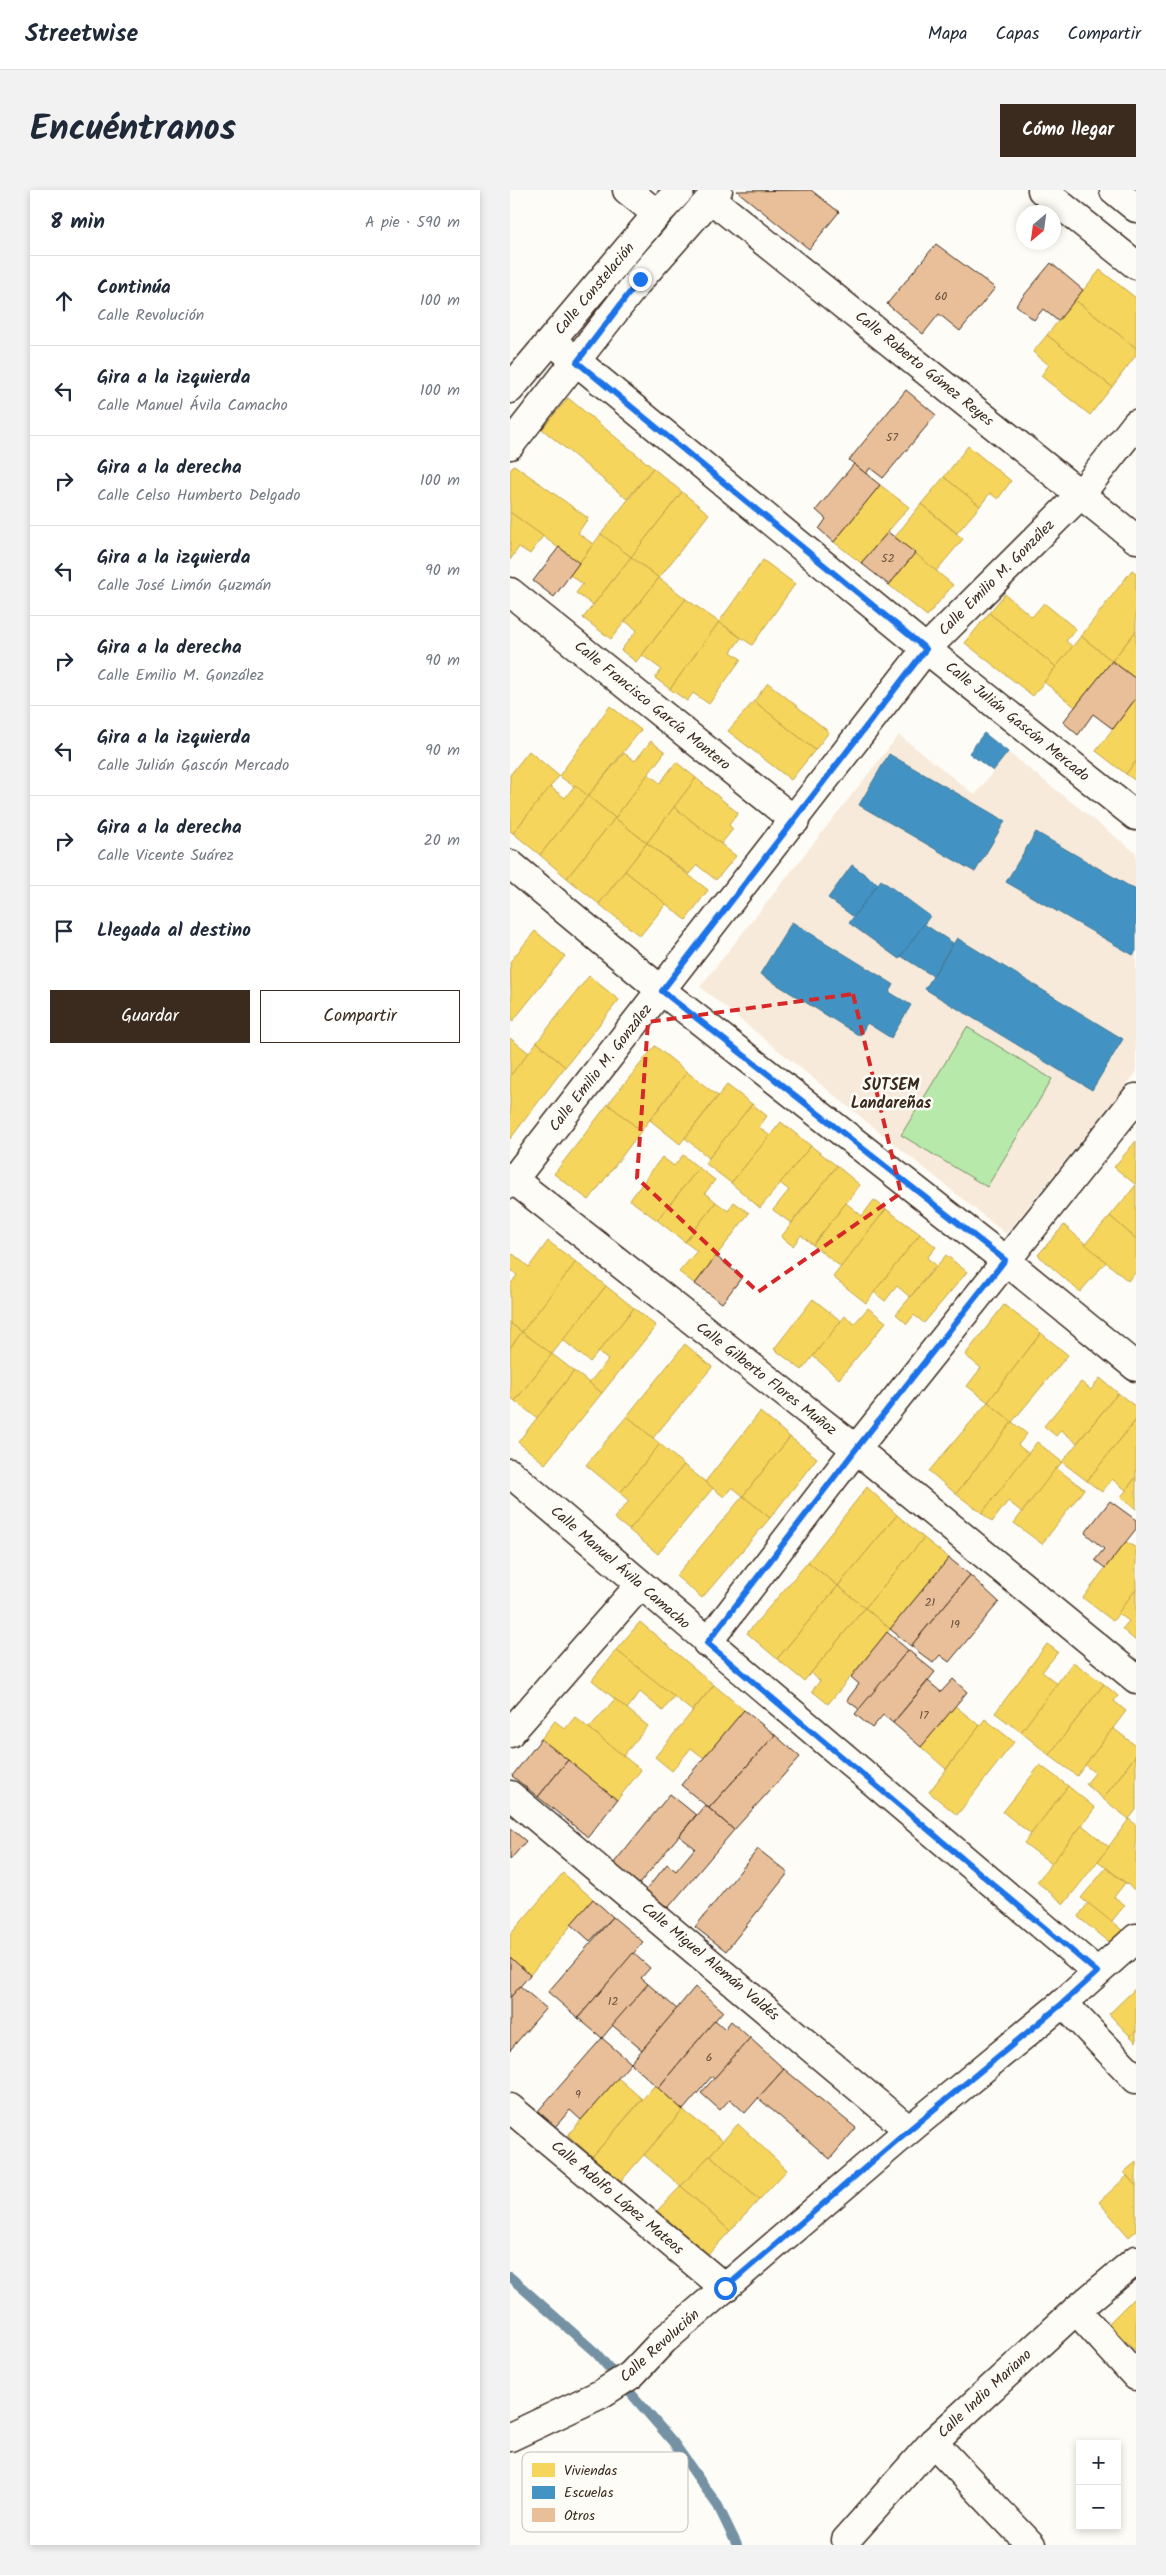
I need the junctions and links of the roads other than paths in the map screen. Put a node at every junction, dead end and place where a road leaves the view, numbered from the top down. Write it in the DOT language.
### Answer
graph roads {
  1 [pos="628,190"];
  2 [pos="680,190"];
  3 [pos="1042,190"];
  4 [pos="1114,190"];
  5 [pos="715,194"];
  6 [pos="1136,208"];
  7 [pos="657,214"];
  8 [pos="618,262"];
  9 [pos="1136,264"];
  10 [pos="640,279"];
  11 [pos="552,341"];
  12 [pos="577,362"];
  13 [pos="510,389"];
  14 [pos="1136,424"];
  15 [pos="510,446"];
  16 [pos="1080,495"];
  17 [pos="1136,539"];
  18 [pos="510,592"];
  19 [pos="926,649"];
  20 [pos="1136,816"];
  21 [pos="795,820"];
  22 [pos="510,864"];
  23 [pos="662,991"];
  24 [pos="1136,1098"];
  25 [pos="511,1180"];
  26 [pos="1005,1260"];
  27 [pos="1136,1366"];
  28 [pos="856,1449"];
  29 [pos="510,1473"];
  30 [pos="640,1585"];
  31 [pos="707,1643"];
  32 [pos="1136,1679"];
  33 [pos="510,1733"];
  34 [pos="510,1795"];
  35 [pos="1136,1938"];
  36 [pos="1097,1972"];
  37 [pos="1063,2003"];
  38 [pos="1136,2079"];
  39 [pos="510,2108"];
  40 [pos="909,2130"];
  41 [pos="1136,2260"];
  42 [pos="725,2288"];
  43 [pos="1076,2310"];
  44 [pos="1136,2376"];
  45 [pos="510,2437"];
  46 [pos="933,2442"];
  47 [pos="846,2540"];
  48 [pos="1031,2545"];
  1 -- 7 [label="street"];
  2 -- 7 [label="street, Calle Constelación"];
  3 -- 9 [label="street"];
  4 -- 6 [label="street"];
  5 -- 10 [label="street"];
  5 -- 16 [label="street, Calle Roberto Gómez Reyes"];
  7 -- 8 [label="street, Calle Constelación"];
  8 -- 10 [label="street"];
  8 -- 11 [label="street, Calle Constelación"];
  10 -- 12 [label="street"];
  11 -- 12 [label="street, Calle Julián Gascón Mercado"];
  11 -- 13 [label="street, Calle Constelación"];
  12 -- 15 [label="street"];
  12 -- 19 [label="street, Calle Julián Gascón Mercado"];
  14 -- 16 [label="street, Calle Emilio M. González"];
  16 -- 17 [label="street, Calle Roberto Gómez Reyes"];
  16 -- 19 [label="street, Calle Emilio M. González"];
  18 -- 21 [label="street, Calle Francisco García Montero"];
  19 -- 20 [label="street, Calle Julián Gascón Mercado"];
  19 -- 21 [label="street, Calle Emilio M. González"];
  21 -- 23 [label="street, Calle Emilio M. González"];
  22 -- 23 [label="street"];
  23 -- 25 [label="street, Calle Emilio M. González"];
  23 -- 26 [label="street"];
  24 -- 26 [label="street"];
  25 -- 28 [label="street, Calle Gilberto Flores Muñoz"];
  26 -- 27 [label="street"];
  26 -- 28 [label="street"];
  28 -- 31 [label="street"];
  28 -- 32 [label="street, Calle Gilberto Flores Muñoz"];
  29 -- 30 [label="street, Calle Manuel Ávila Camacho"];
  30 -- 31 [label="street, Calle Manuel Ávila Camacho"];
  30 -- 33 [label="street"];
  31 -- 36 [label="street, Calle Manuel Ávila Camacho"];
  34 -- 40 [label="street, Calle Miguel Alemán Valdés"];
  35 -- 36 [label="street, Calle Revolución"];
  36 -- 37 [label="street, Calle Revolución"];
  37 -- 38 [label="street"];
  37 -- 40 [label="street, Calle Revolución"];
  39 -- 42 [label="street, Calle Adolfo López Mateos"];
  40 -- 42 [label="street, Calle Revolución"];
  41 -- 43 [label="street, Calle Indio Mariano"];
  42 -- 45 [label="street, Calle Revolución"];
  43 -- 44 [label="street"];
  43 -- 46 [label="street, Calle Indio Mariano"];
  46 -- 47 [label="street, Calle Indio Mariano"];
  46 -- 48 [label="street"];
}
